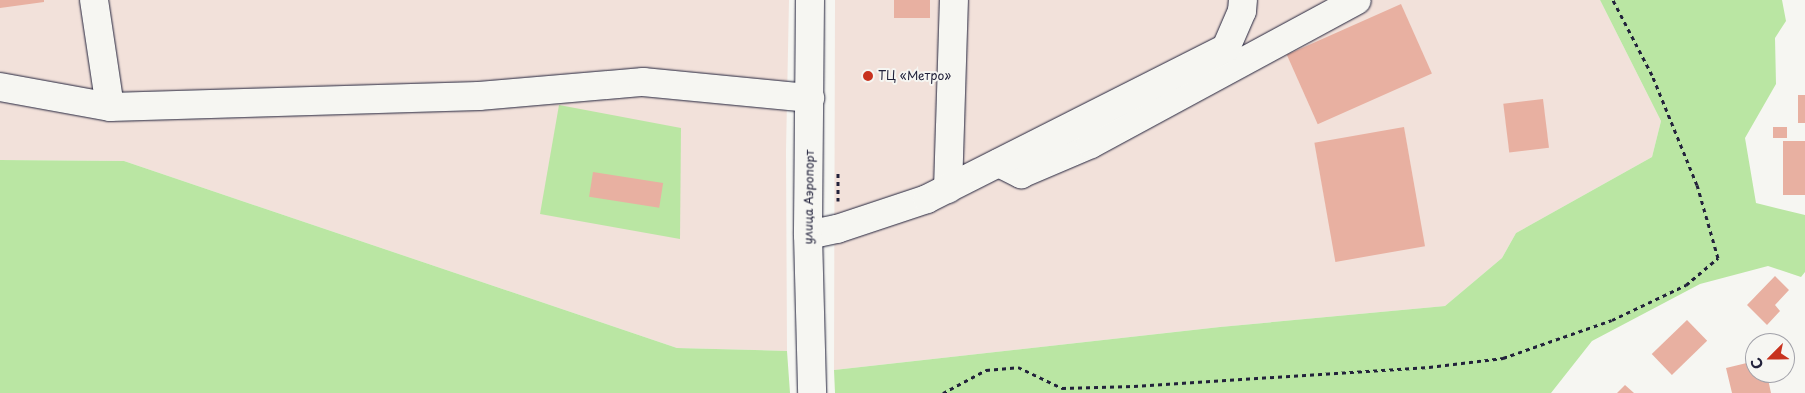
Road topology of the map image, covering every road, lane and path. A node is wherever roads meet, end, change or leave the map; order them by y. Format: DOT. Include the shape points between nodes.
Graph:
graph roads {
  1 [pos="94,0"];
  2 [pos="810,0"];
  3 [pos="954,0"];
  4 [pos="1243,0"];
  5 [pos="1357,0"];
  6 [pos="1613,0"];
  7 [pos="0,87"];
  8 [pos="810,98"];
  9 [pos="110,107"];
  10 [pos="999,163"];
  11 [pos="948,188"];
  12 [pos="808,236"];
  13 [pos="812,393"];
  14 [pos="944,393"];
  1 -- 9 [label="main road"];
  2 -- 8 [label="main road, улица Аэропорт"];
  3 -- 11 [label="main road"];
  4 -- 10 [label="main road" via="1242,11 1226,48"];
  5 -- 10 [label="main road" via="1091,144 1021,174"];
  6 -- 14 [label="path" via="1652,75 1697,185 1718,258 1686,285 1612,320 1503,358 1419,367 1071,388 1062,388 1018,367 986,370"];
  7 -- 9 [label="main road"];
  8 -- 9 [label="main road" via="643,82 479,96"];
  8 -- 12 [label="main road, улица Аэропорт"];
  10 -- 11 [label="main road"];
  11 -- 12 [label="main road" via="927,199"];
  12 -- 13 [label="main road, улица Аэропорт"];
}
